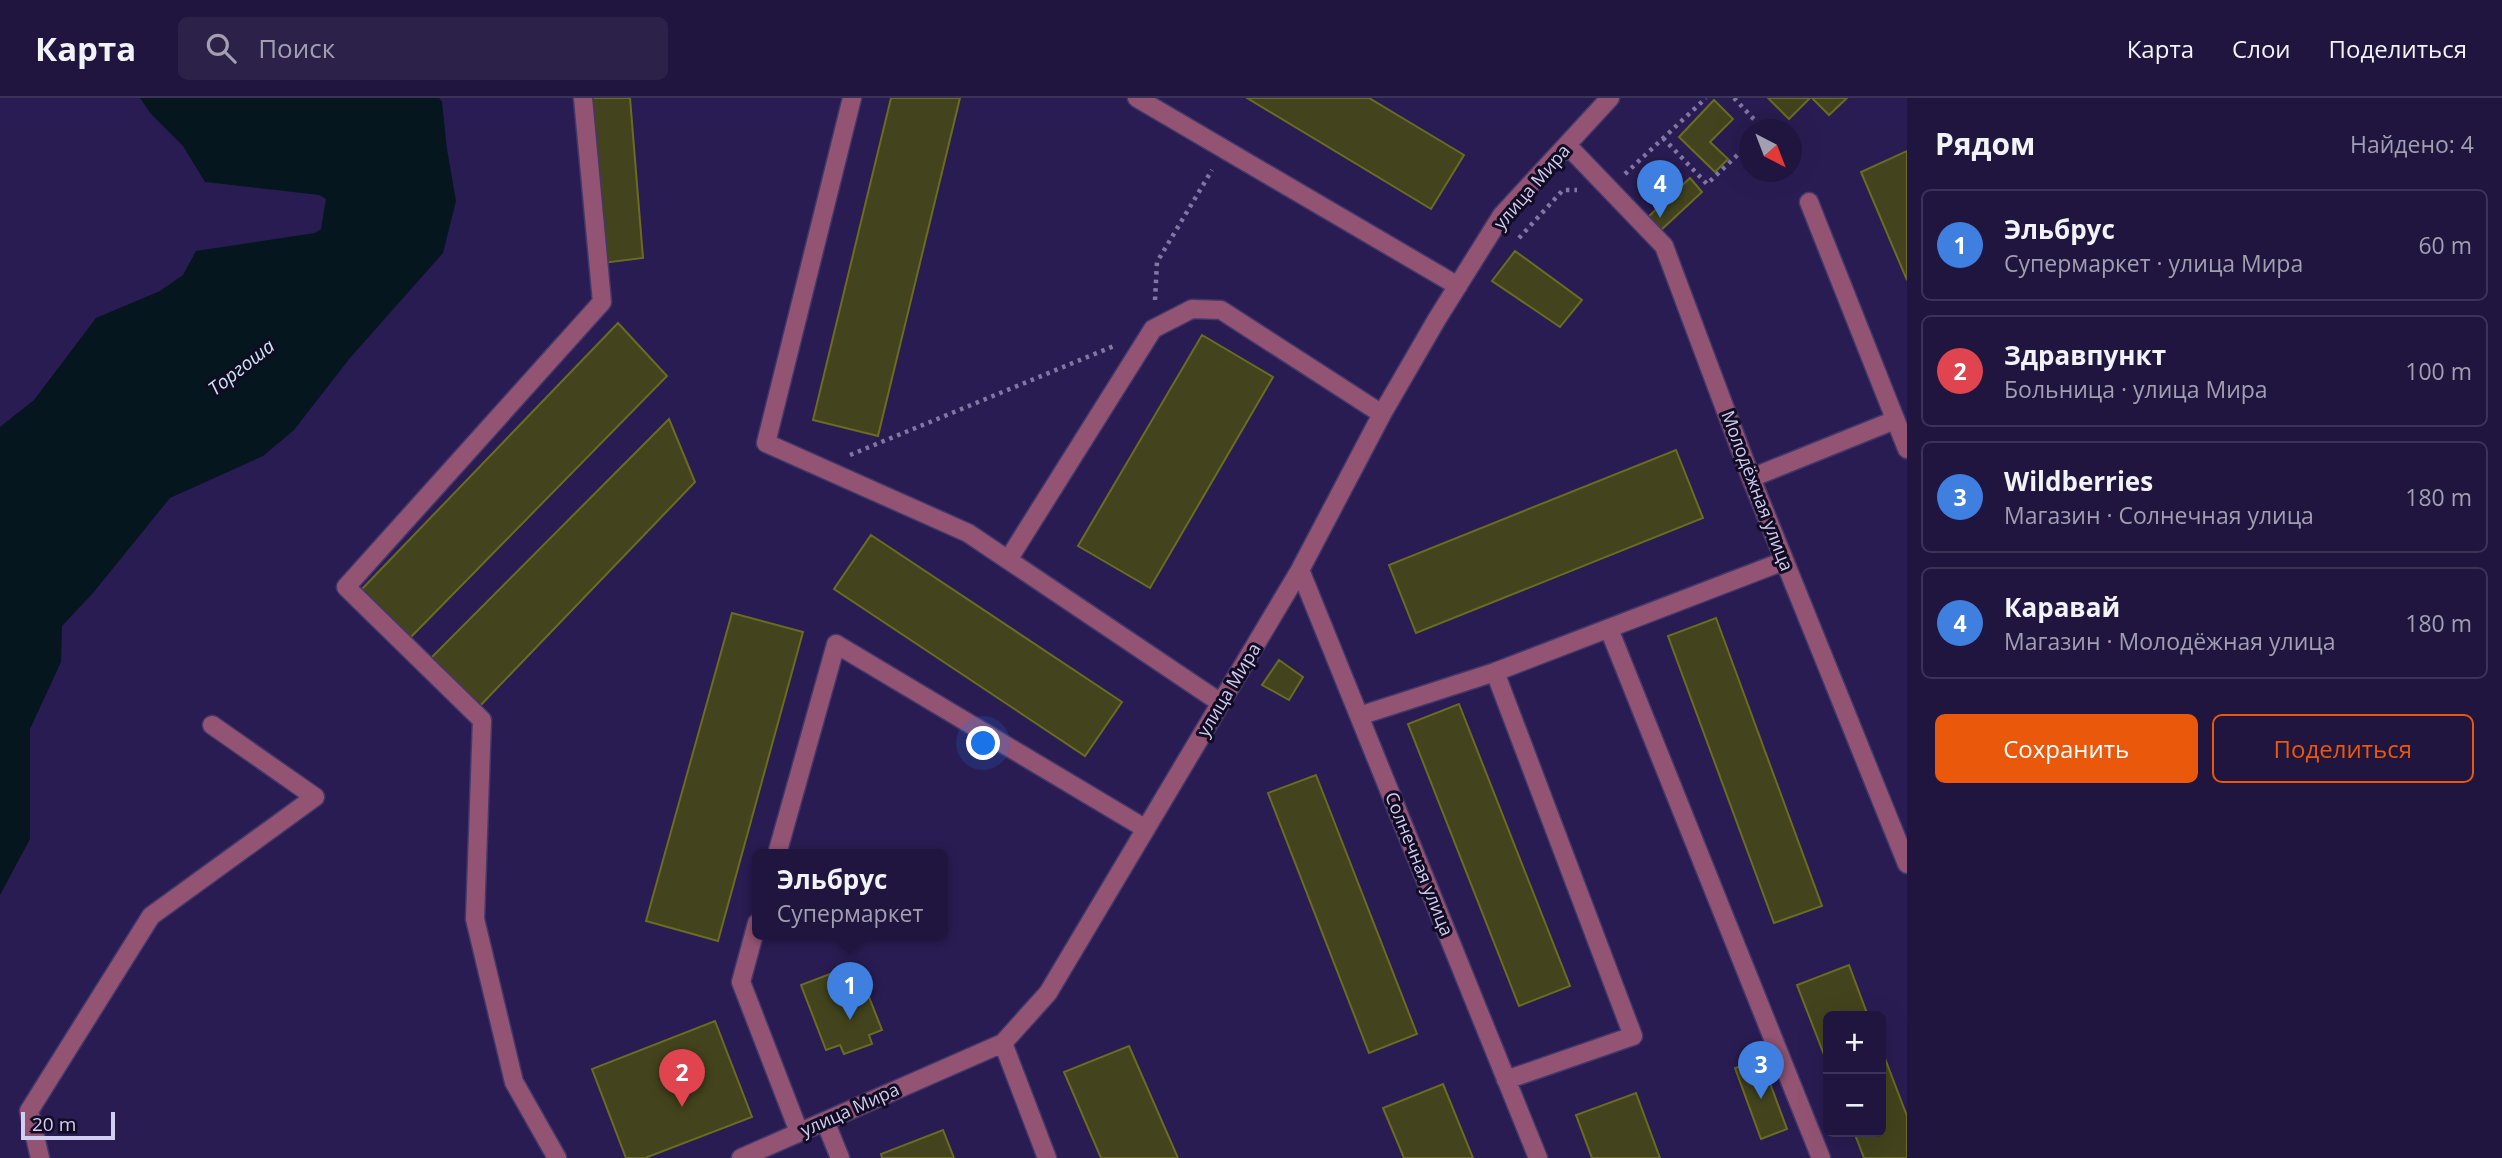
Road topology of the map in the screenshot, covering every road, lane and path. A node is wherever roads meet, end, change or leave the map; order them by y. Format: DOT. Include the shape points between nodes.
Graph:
graph roads {
  1 [pos="583,98"];
  2 [pos="852,98"];
  3 [pos="1137,98"];
  4 [pos="1610,98"];
  5 [pos="1706,98"];
  6 [pos="1734,98"];
  7 [pos="1754,119"];
  8 [pos="1663,138"];
  9 [pos="1568,146"];
  10 [pos="1224,149"];
  11 [pos="1739,153"];
  12 [pos="1609,189"];
  13 [pos="1810,202"];
  14 [pos="1511,247"];
  15 [pos="1458,286"];
  16 [pos="1153,329"];
  17 [pos="1115,345"];
  18 [pos="1382,414"];
  19 [pos="1895,420"];
  20 [pos="1907,449"];
  21 [pos="821,467"];
  22 [pos="1751,478"];
  23 [pos="1008,560"];
  24 [pos="1784,561"];
  25 [pos="1300,570"];
  26 [pos="1609,629"];
  27 [pos="1496,672"];
  28 [pos="1221,704"];
  29 [pos="1359,716"];
  30 [pos="212,725"];
  31 [pos="1146,829"];
  32 [pos="778,849"];
  33 [pos="1907,864"];
  34 [pos="752,940"];
  35 [pos="1003,1043"];
  36 [pos="1506,1080"];
  37 [pos="825,1121"];
  38 [pos="799,1132"];
  39 [pos="40,1158"];
  40 [pos="557,1158"];
  41 [pos="741,1158"];
  42 [pos="841,1158"];
  43 [pos="1047,1158"];
  44 [pos="1538,1158"];
  45 [pos="1821,1158"];
  1 -- 40 [label="street" via="602,302 346,587 482,720 475,919 514,1082"];
  2 -- 21 [label="street" via="766,443"];
  3 -- 10 [label="street"];
  4 -- 9 [label="street, улица Мира"];
  5 -- 8 [label="path"];
  6 -- 7 [label="path"];
  8 -- 11 [label="path" via="1707,184"];
  8 -- 12 [label="path"];
  9 -- 12 [label="street, Молодёжная улица"];
  9 -- 15 [label="street, улица Мира" via="1502,215"];
  10 -- 15 [label="street"];
  10 -- 16 [label="path" via="1157,262"];
  12 -- 14 [label="path" via="1563,190"];
  12 -- 22 [label="street, Молодёжная улица" via="1664,246"];
  13 -- 19 [label="street"];
  15 -- 18 [label="street, улица Мира"];
  16 -- 18 [label="street" via="1192,309 1221,310"];
  16 -- 23 [label="street"];
  17 -- 21 [label="path"];
  18 -- 25 [label="street, улица Мира"];
  19 -- 20 [label="street"];
  19 -- 22 [label="street"];
  21 -- 23 [label="street" via="968,533"];
  22 -- 24 [label="street, Молодёжная улица"];
  23 -- 28 [label="street"];
  24 -- 26 [label="street"];
  24 -- 33 [label="street, Молодёжная улица"];
  25 -- 28 [label="street, улица Мира"];
  25 -- 29 [label="street, Солнечная улица"];
  26 -- 27 [label="street"];
  26 -- 45 [label="street"];
  27 -- 29 [label="street"];
  27 -- 36 [label="street" via="1633,1036"];
  28 -- 31 [label="street, улица Мира"];
  29 -- 36 [label="street, Солнечная улица"];
  30 -- 39 [label="street" via="315,797 151,916 29,1111"];
  31 -- 32 [label="street" via="836,644"];
  31 -- 35 [label="street, улица Мира" via="1048,993"];
  34 -- 38 [label="street" via="741,982"];
  35 -- 37 [label="street, улица Мира"];
  35 -- 43 [label="street"];
  36 -- 44 [label="street, Солнечная улица"];
  37 -- 38 [label="street, улица Мира"];
  37 -- 42 [label="street"];
  38 -- 41 [label="street, улица Мира"];
}
